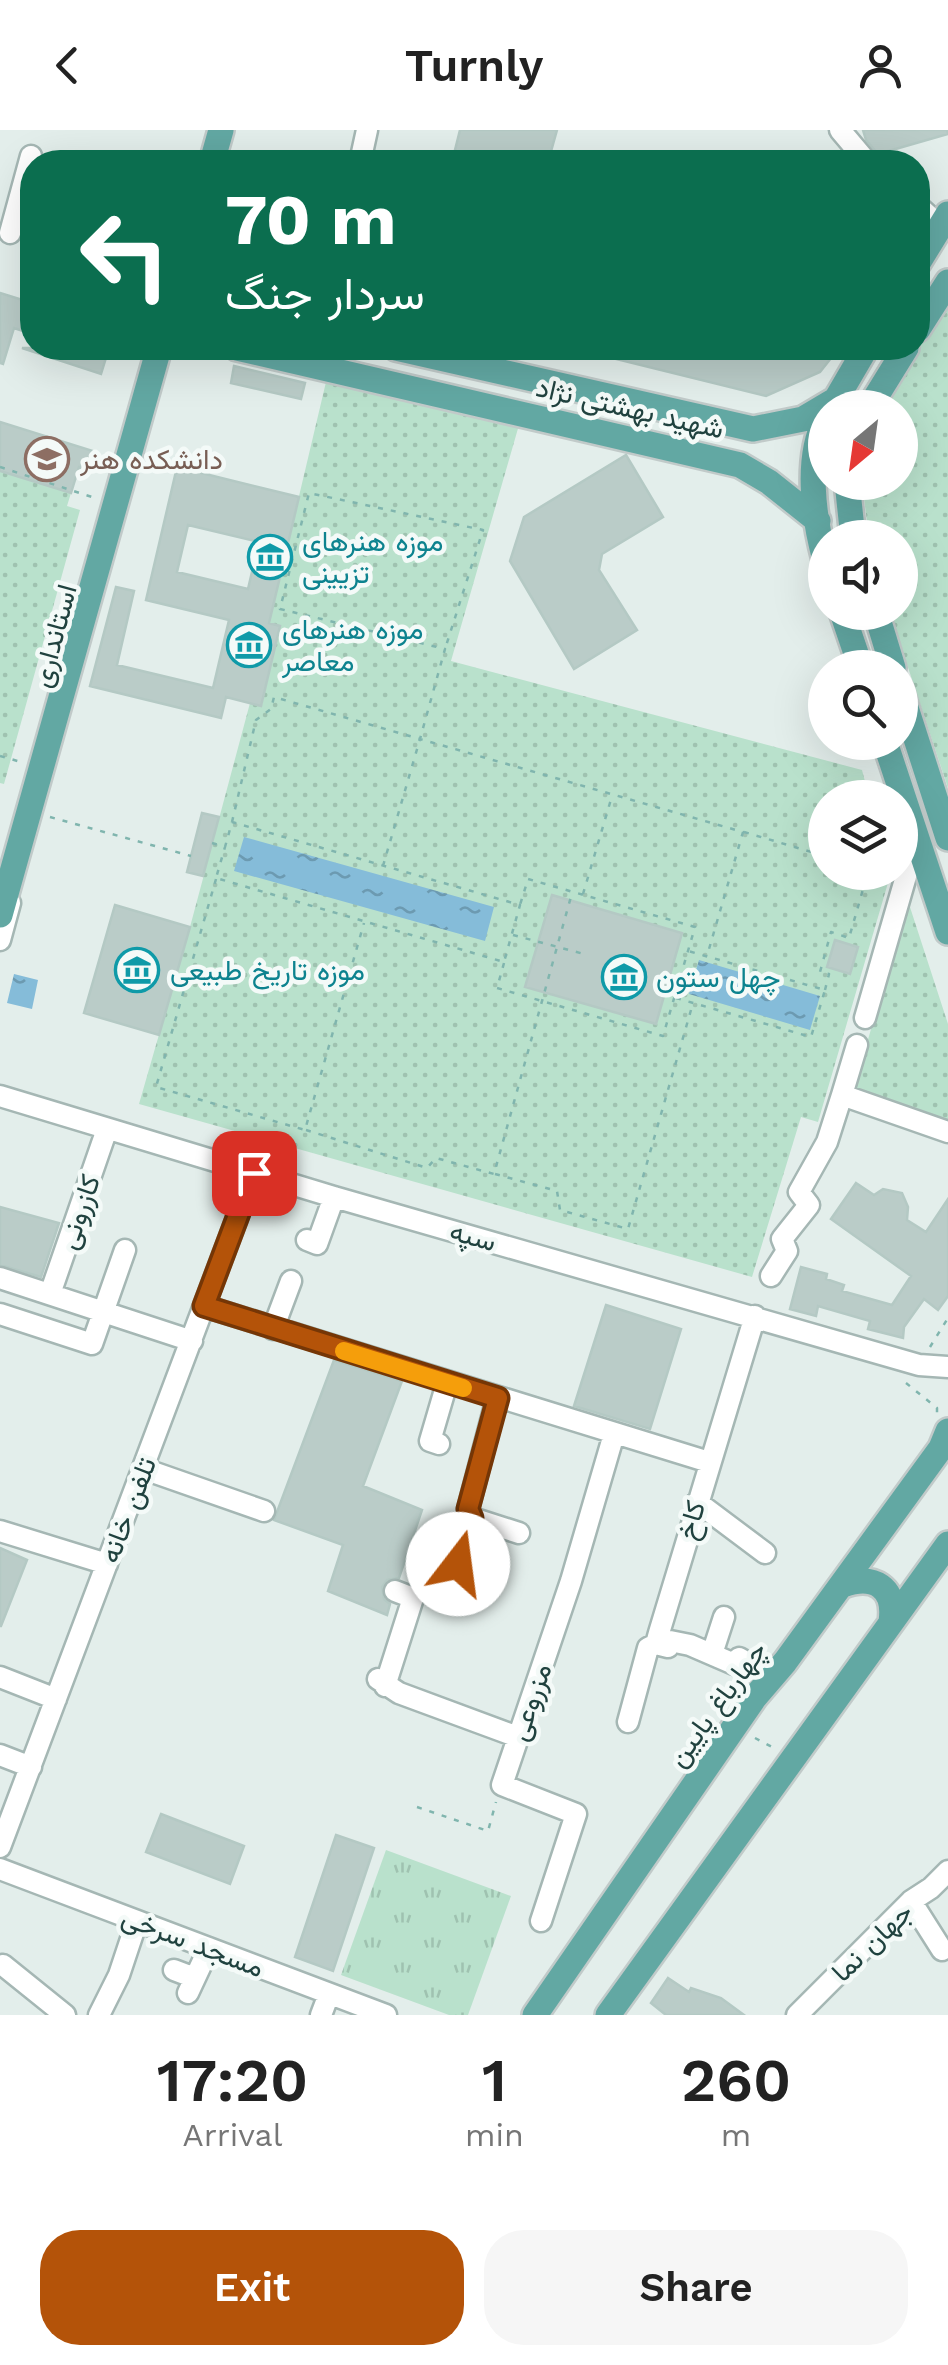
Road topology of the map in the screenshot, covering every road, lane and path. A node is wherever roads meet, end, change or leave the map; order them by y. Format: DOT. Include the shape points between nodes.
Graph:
graph roads {
  1 [pos="840,130"];
  2 [pos="857,150"];
  3 [pos="20,188"];
  4 [pos="944,220"];
  5 [pos="5,232"];
  6 [pos="930,243"];
  7 [pos="948,282"];
  8 [pos="930,311"];
  9 [pos="158,360"];
  10 [pos="159,360"];
  11 [pos="289,360"];
  12 [pos="450,360"];
  13 [pos="859,360"];
  14 [pos="899,360"];
  15 [pos="842,390"];
  16 [pos="880,390"];
  17 [pos="808,416"];
  18 [pos="0,466"];
  19 [pos="115,504"];
  20 [pos="817,520"];
  21 [pos="445,649"];
  22 [pos="420,738"];
  23 [pos="918,745"];
  24 [pos="612,794"];
  25 [pos="36,813"];
  26 [pos="232,822"];
  27 [pos="743,832"];
  28 [pos="948,838"];
  29 [pos="918,841"];
  30 [pos="212,844"];
  31 [pos="225,847"];
  32 [pos="808,851"];
  33 [pos="191,856"];
  34 [pos="384,866"];
  35 [pos="216,878"];
  36 [pos="863,890"];
  37 [pos="902,890"];
  38 [pos="573,892"];
  39 [pos="583,894"];
  40 [pos="520,905"];
  41 [pos="0,915"];
  42 [pos="364,921"];
  43 [pos="948,932"];
  44 [pos="512,935"];
  45 [pos="0,940"];
  46 [pos="557,946"];
  47 [pos="688,951"];
  48 [pos="584,954"];
  49 [pos="707,956"];
  50 [pos="504,962"];
  51 [pos="825,990"];
  52 [pos="674,998"];
  53 [pos="541,1002"];
  54 [pos="694,1003"];
  55 [pos="865,1018"];
  56 [pos="858,1045"];
  57 [pos="842,1095"];
  58 [pos="0,1096"];
  59 [pos="107,1129"];
  60 [pos="304,1130"];
  61 [pos="948,1132"];
  62 [pos="254,1173"];
  63 [pos="494,1174"];
  64 [pos="334,1197"];
  65 [pos="307,1240"];
  66 [pos="125,1250"];
  67 [pos="771,1276"];
  68 [pos="0,1278"];
  69 [pos="291,1281"];
  70 [pos="50,1294"];
  71 [pos="204,1306"];
  72 [pos="104,1312"];
  73 [pos="0,1314"];
  74 [pos="755,1316"];
  75 [pos="948,1320"];
  76 [pos="273,1329"];
  77 [pos="192,1341"];
  78 [pos="919,1365"];
  79 [pos="948,1367"];
  80 [pos="447,1383"];
  81 [pos="498,1398"];
  82 [pos="942,1427"];
  83 [pos="614,1434"];
  84 [pos="439,1444"];
  85 [pos="709,1462"];
  86 [pos="144,1469"];
  87 [pos="936,1472"];
  88 [pos="697,1502"];
  89 [pos="264,1511"];
  90 [pos="472,1518"];
  91 [pos="0,1530"];
  92 [pos="518,1533"];
  93 [pos="948,1544"];
  94 [pos="766,1553"];
  95 [pos="108,1564"];
  96 [pos="458,1564"];
  97 [pos="842,1585"];
  98 [pos="395,1590"];
  99 [pos="724,1617"];
  100 [pos="892,1622"];
  101 [pos="656,1644"];
  102 [pos="712,1654"];
  103 [pos="0,1677"];
  104 [pos="773,1678"];
  105 [pos="56,1699"];
  106 [pos="628,1722"];
  107 [pos="734,1727"];
  108 [pos="518,1738"];
  109 [pos="0,1755"];
  110 [pos="793,1759"];
  111 [pos="30,1767"];
  112 [pos="504,1777"];
  113 [pos="417,1807"];
  114 [pos="0,1847"];
  115 [pos="0,1869"];
  116 [pos="948,1871"];
  117 [pos="911,1902"];
  118 [pos="137,1921"];
  119 [pos="540,1921"];
  120 [pos="209,1948"];
  121 [pos="942,1950"];
  122 [pos="3,1965"];
  123 [pos="174,1970"];
  124 [pos="329,1994"];
  125 [pos="66,2015"];
  126 [pos="98,2015"];
  127 [pos="321,2015"];
  128 [pos="386,2015"];
  129 [pos="535,2015"];
  130 [pos="608,2015"];
  131 [pos="797,2015"];
  1 -- 2 [label="street"];
  3 -- 5 [label="street"];
  4 -- 6 [label="main road"];
  7 -- 8 [label="main road"];
  9 -- 19 [label="main road, استانداری"];
  10 -- 25 [label="street, استانداری"];
  11 -- 20 [label="main road, شهید بهشتی نژاد" via="740,465"];
  12 -- 17 [label="main road, شهید بهشتی نژاد" via="753,428"];
  13 -- 15 [label="main road"];
  14 -- 16 [label="main road"];
  18 -- 19 [label="path"];
  19 -- 41 [label="main road, استانداری"];
  21 -- 21 [label="path" via="280,609 309,493 483,530"];
  21 -- 22 [label="path"];
  22 -- 24 [label="path"];
  22 -- 26 [label="path" via="274,696 271,709 256,720"];
  22 -- 34 [label="path"];
  23 -- 28 [label="main road"];
  24 -- 27 [label="path"];
  24 -- 39 [label="path"];
  25 -- 33 [label="path"];
  25 -- 45 [label="street, استانداری"];
  26 -- 31 [label="path"];
  26 -- 34 [label="path"];
  27 -- 32 [label="path"];
  27 -- 49 [label="path"];
  29 -- 43 [label="main road"];
  30 -- 31 [label="path"];
  31 -- 35 [label="path"];
  34 -- 40 [label="path"];
  35 -- 42 [label="path"];
  35 -- 60 [label="path" via="156,1088"];
  36 -- 51 [label="path" via="849,938 831,932 820,972 829,974"];
  37 -- 55 [label="street"];
  38 -- 39 [label="path"];
  38 -- 40 [label="path" via="528,879"];
  38 -- 46 [label="path"];
  39 -- 47 [label="path" via="695,927"];
  40 -- 44 [label="path"];
  42 -- 50 [label="path"];
  42 -- 60 [label="path"];
  44 -- 46 [label="path"];
  44 -- 50 [label="path"];
  46 -- 48 [label="path"];
  46 -- 53 [label="path"];
  47 -- 49 [label="path"];
  47 -- 52 [label="path"];
  49 -- 51 [label="path"];
  50 -- 53 [label="path" via="496,988"];
  51 -- 54 [label="path" via="811,1037"];
  52 -- 53 [label="path" via="664,1036"];
  52 -- 54 [label="path"];
  53 -- 63 [label="path"];
  54 -- 63 [label="path" via="628,1228 560,1210 557,1191"];
  56 -- 57 [label="street"];
  57 -- 61 [label="street"];
  57 -- 67 [label="street" via="827,1142 799,1192 809,1205 782,1238 787,1251"];
  58 -- 59 [label="street, سپه"];
  59 -- 62 [label="street, سپه"];
  59 -- 70 [label="street, کازرونی"];
  60 -- 63 [label="path" via="427,1168 436,1158"];
  62 -- 64 [label="street, سپه"];
  62 -- 71 [label="street, تلفن خانه"];
  64 -- 65 [label="street" via="318,1244"];
  64 -- 74 [label="street, سپه"];
  66 -- 72 [label="street"];
  68 -- 70 [label="street"];
  69 -- 76 [label="street"];
  70 -- 72 [label="street"];
  71 -- 76 [label="street"];
  71 -- 77 [label="street, تلفن خانه"];
  72 -- 73 [label="street" via="92,1344"];
  72 -- 77 [label="street"];
  74 -- 78 [label="street, سپه"];
  74 -- 85 [label="street, کاخ"];
  75 -- 78 [label="path"];
  76 -- 80 [label="street"];
  77 -- 86 [label="street, تلفن خانه"];
  78 -- 79 [label="street, سپه"];
  78 -- 82 [label="path" via="905,1384 938,1408"];
  80 -- 81 [label="street"];
  80 -- 84 [label="street" via="430,1441"];
  81 -- 83 [label="street"];
  81 -- 90 [label="street" via="468,1509"];
  82 -- 87 [label="main road, چهارباغ پایین"];
  83 -- 85 [label="street"];
  83 -- 108 [label="street, مزروعی"];
  85 -- 88 [label="street, کاخ"];
  86 -- 89 [label="street"];
  86 -- 95 [label="street, تلفن خانه"];
  87 -- 97 [label="main road, چهارباغ پایین"];
  88 -- 94 [label="street"];
  88 -- 101 [label="street, کاخ"];
  90 -- 92 [label="street"];
  90 -- 96 [label="street"];
  91 -- 95 [label="street"];
  93 -- 100 [label="main road"];
  95 -- 105 [label="street, تلفن خانه"];
  97 -- 100 [label="main road" via="865,1579 885,1587"];
  97 -- 104 [label="main road, چهارباغ پایین"];
  98 -- 108 [label="street" via="413,1598 382,1682"];
  99 -- 102 [label="street"];
  100 -- 110 [label="main road"];
  101 -- 102 [label="street" via="668,1647 670,1641"];
  101 -- 106 [label="street, کاخ" via="628,1691"];
  102 -- 104 [label="street" via="734,1664 739,1658"];
  103 -- 105 [label="street"];
  104 -- 107 [label="main road, چهارباغ پایین"];
  105 -- 111 [label="street, تلفن خانه"];
  107 -- 110 [label="path"];
  107 -- 129 [label="main road, چهارباغ پایین"];
  108 -- 112 [label="street, مزروعی"];
  109 -- 111 [label="street"];
  110 -- 130 [label="main road"];
  111 -- 114 [label="street, تلفن خانه"];
  112 -- 113 [label="path" via="488,1832"];
  112 -- 119 [label="street, مزروعی" via="502,1785 576,1814"];
  115 -- 118 [label="street, مسجد سرخی"];
  116 -- 117 [label="street, جهان نما"];
  117 -- 121 [label="street"];
  117 -- 131 [label="street, جهان نما"];
  118 -- 120 [label="street, مسجد سرخی"];
  118 -- 126 [label="street"];
  120 -- 123 [label="street" via="192,1986"];
  120 -- 124 [label="street, مسجد سرخی"];
  122 -- 125 [label="street"];
  124 -- 127 [label="street"];
  124 -- 128 [label="street, مسجد سرخی"];
}
